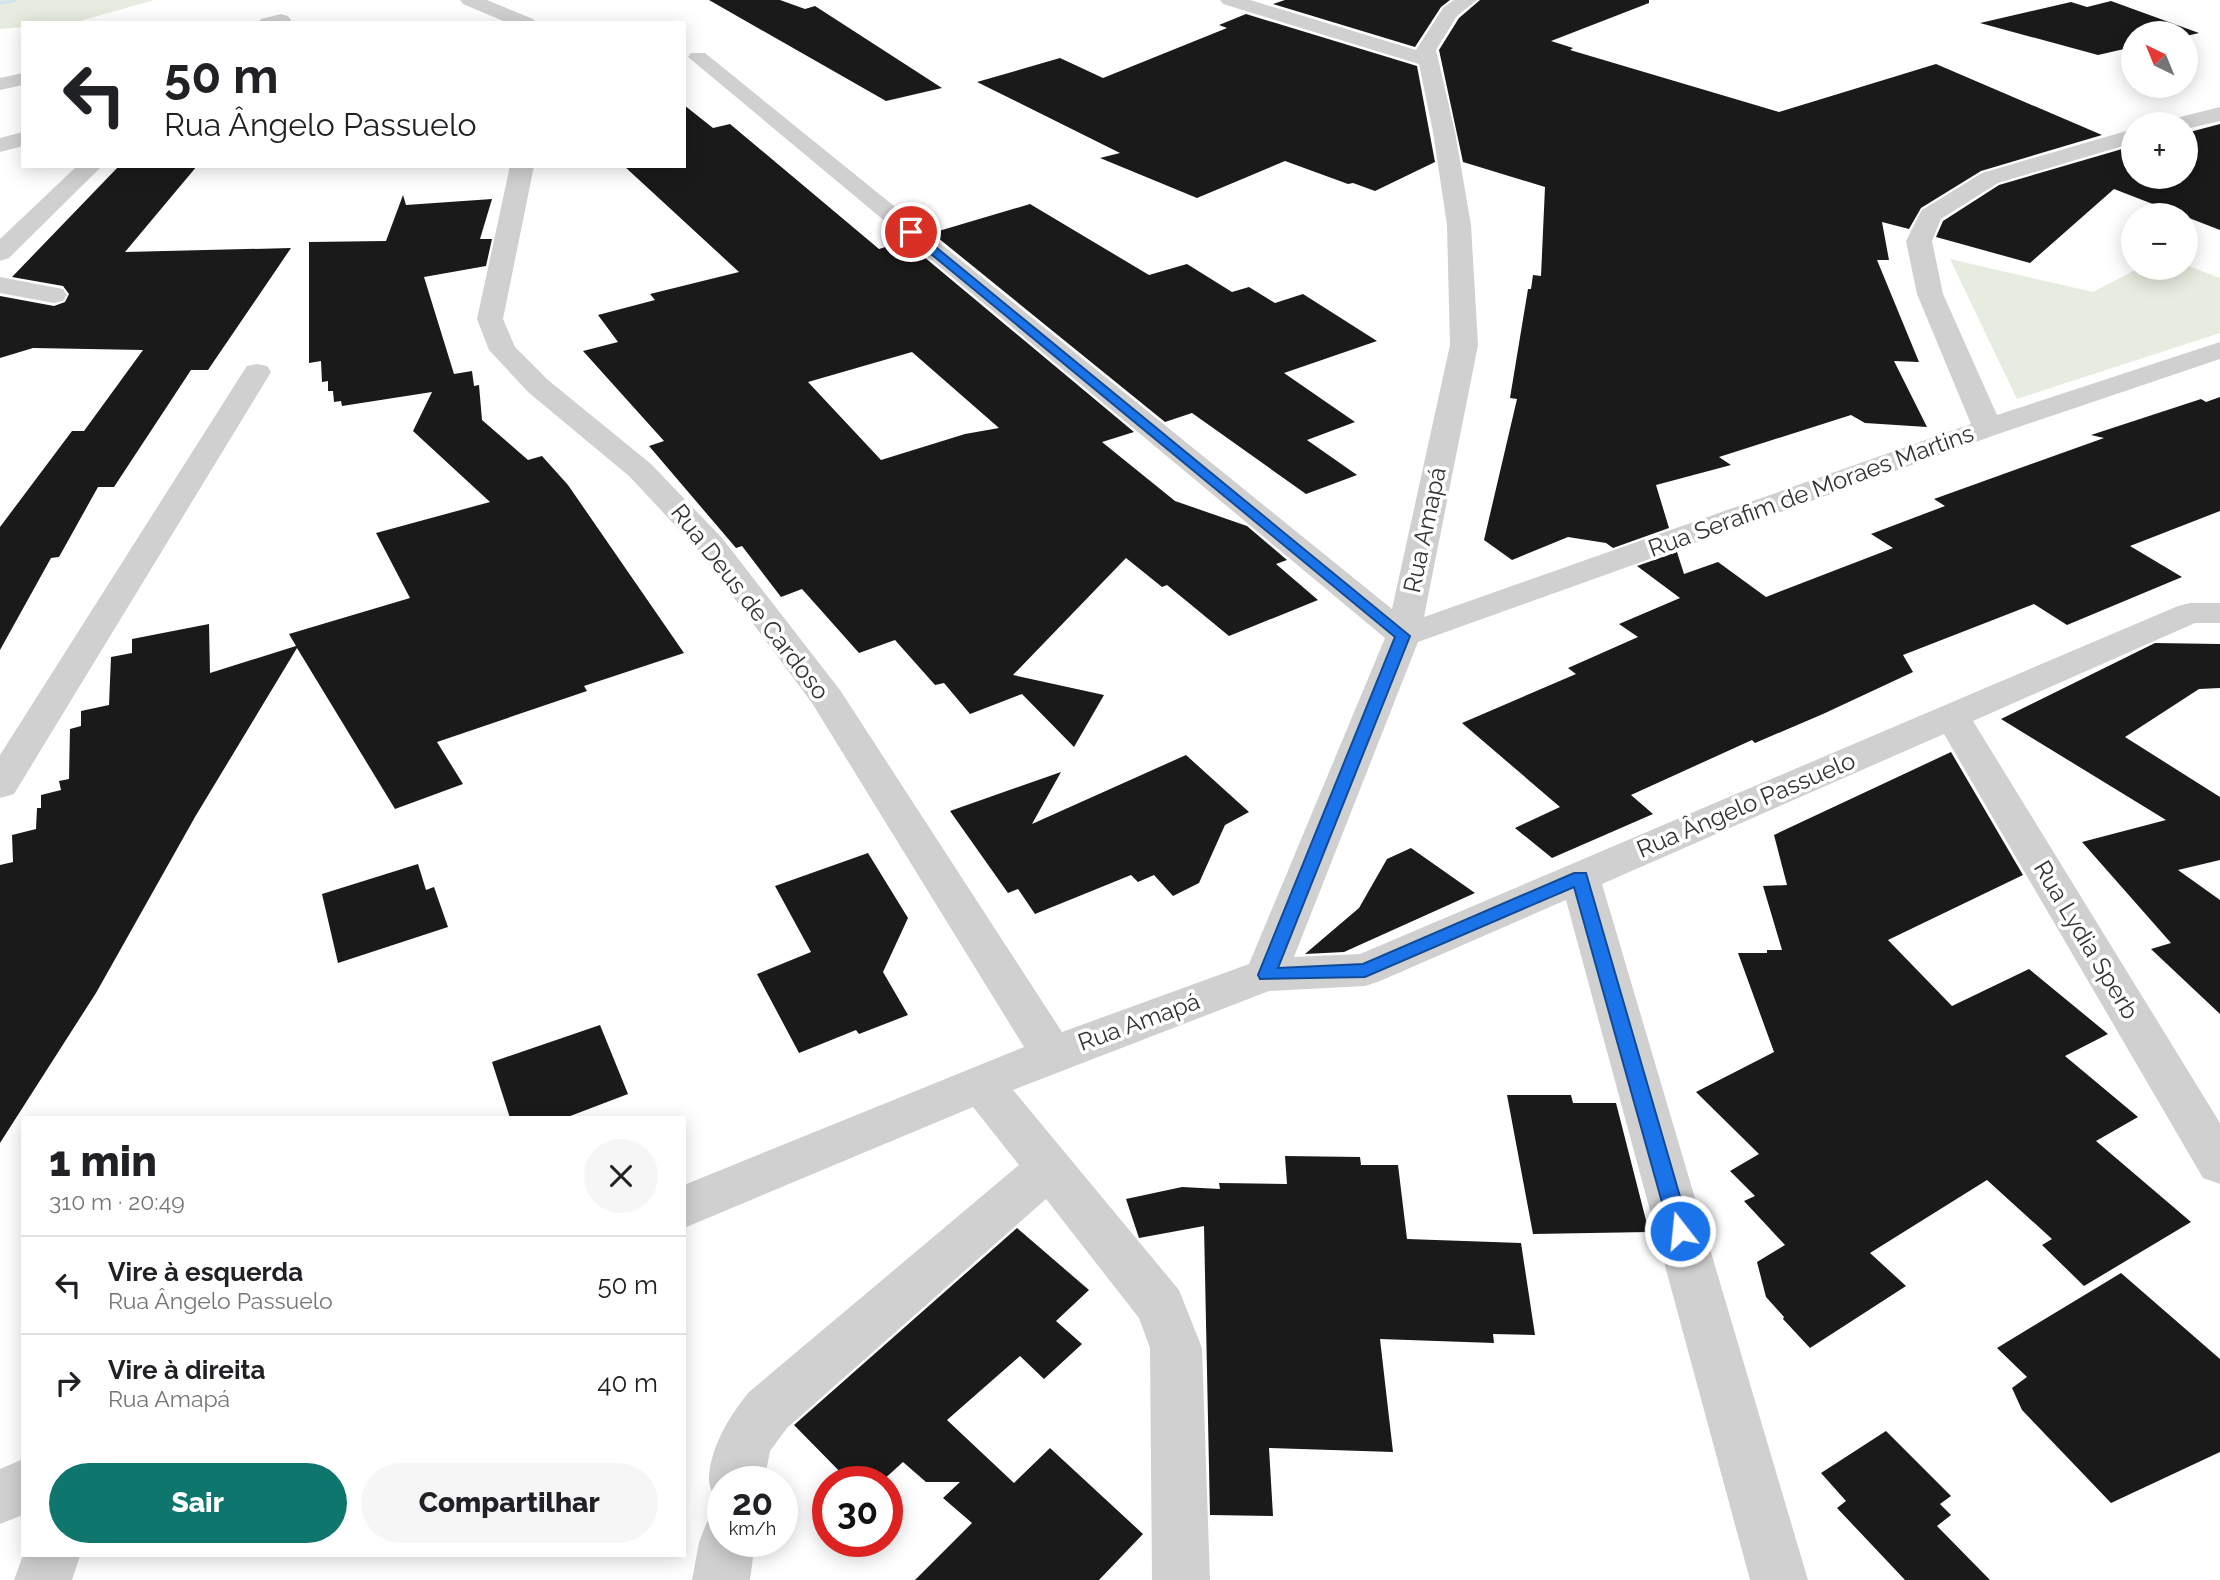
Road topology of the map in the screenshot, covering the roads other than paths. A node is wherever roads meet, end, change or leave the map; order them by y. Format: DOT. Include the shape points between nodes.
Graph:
graph roads {
  1 [pos="470,0"];
  2 [pos="1230,0"];
  3 [pos="1467,0"];
  4 [pos="521,21"];
  5 [pos="698,57"];
  6 [pos="1428,60"];
  7 [pos="21,69"];
  8 [pos="0,71"];
  9 [pos="21,79"];
  10 [pos="0,84"];
  11 [pos="2220,114"];
  12 [pos="2198,120"];
  13 [pos="21,140"];
  14 [pos="2121,140"];
  15 [pos="0,145"];
  16 [pos="89,168"];
  17 [pos="522,168"];
  18 [pos="55,199"];
  19 [pos="11,213"];
  20 [pos="0,253"];
  21 [pos="0,285"];
  22 [pos="54,295"];
  23 [pos="2220,350"];
  24 [pos="257,372"];
  25 [pos="1988,428"];
  26 [pos="2220,612"];
  27 [pos="1403,636"];
  28 [pos="1952,716"];
  29 [pos="0,785"];
  30 [pos="1580,877"];
  31 [pos="1266,975"];
  32 [pos="1052,1054"];
  33 [pos="981,1084"];
  34 [pos="2220,1164"];
  35 [pos="1050,1167"];
  36 [pos="686,1206"];
  37 [pos="739,1466"];
  38 [pos="21,1487"];
  39 [pos="0,1497"];
  40 [pos="51,1557"];
  41 [pos="725,1557"];
  42 [pos="43,1580"];
  43 [pos="721,1580"];
  44 [pos="1181,1580"];
  45 [pos="1779,1580"];
  1 -- 4 [label="street"];
  2 -- 6 [label="street"];
  3 -- 6 [label="street" via="1450,12 1426,50"];
  5 -- 27 [label="street"];
  6 -- 27 [label="street, Rua Amapá" via="1460,225 1464,345"];
  7 -- 8 [label="street"];
  9 -- 10 [label="street"];
  11 -- 12 [label="street"];
  13 -- 15 [label="street"];
  14 -- 25 [label="street" via="1990,178 1931,215 1919,241 1930,293"];
  16 -- 18 [label="street"];
  17 -- 32 [label="street, Rua Deus de Cardoso" via="490,319 503,350 538,386 640,470 711,545 827,698"];
  18 -- 19 [label="street"];
  18 -- 20 [label="street"];
  21 -- 22 [label="street"];
  23 -- 25 [label="street, Rua Serafim de Moraes Martins"];
  24 -- 29 [label="street"];
  25 -- 27 [label="street, Rua Serafim de Moraes Martins"];
  26 -- 28 [label="street, Rua Ângelo Passuelo" via="2190,613"];
  27 -- 31 [label="street, Rua Amapá"];
  28 -- 30 [label="street, Rua Ângelo Passuelo"];
  28 -- 34 [label="street, Rua Lydia Sperb"];
  30 -- 31 [label="street, Rua Ângelo Passuelo" via="1365,970"];
  30 -- 45 [label="street"];
  31 -- 32 [label="street, Rua Amapá"];
  32 -- 33 [label="street, Rua Amapá"];
  33 -- 35 [label="street"];
  33 -- 36 [label="street, Rua Amapá"];
  35 -- 37 [label="street" via="768,1410 750,1431"];
  35 -- 44 [label="street" via="1161,1306 1176,1348"];
  38 -- 39 [label="street"];
  40 -- 42 [label="street"];
  41 -- 43 [label="street"];
}
